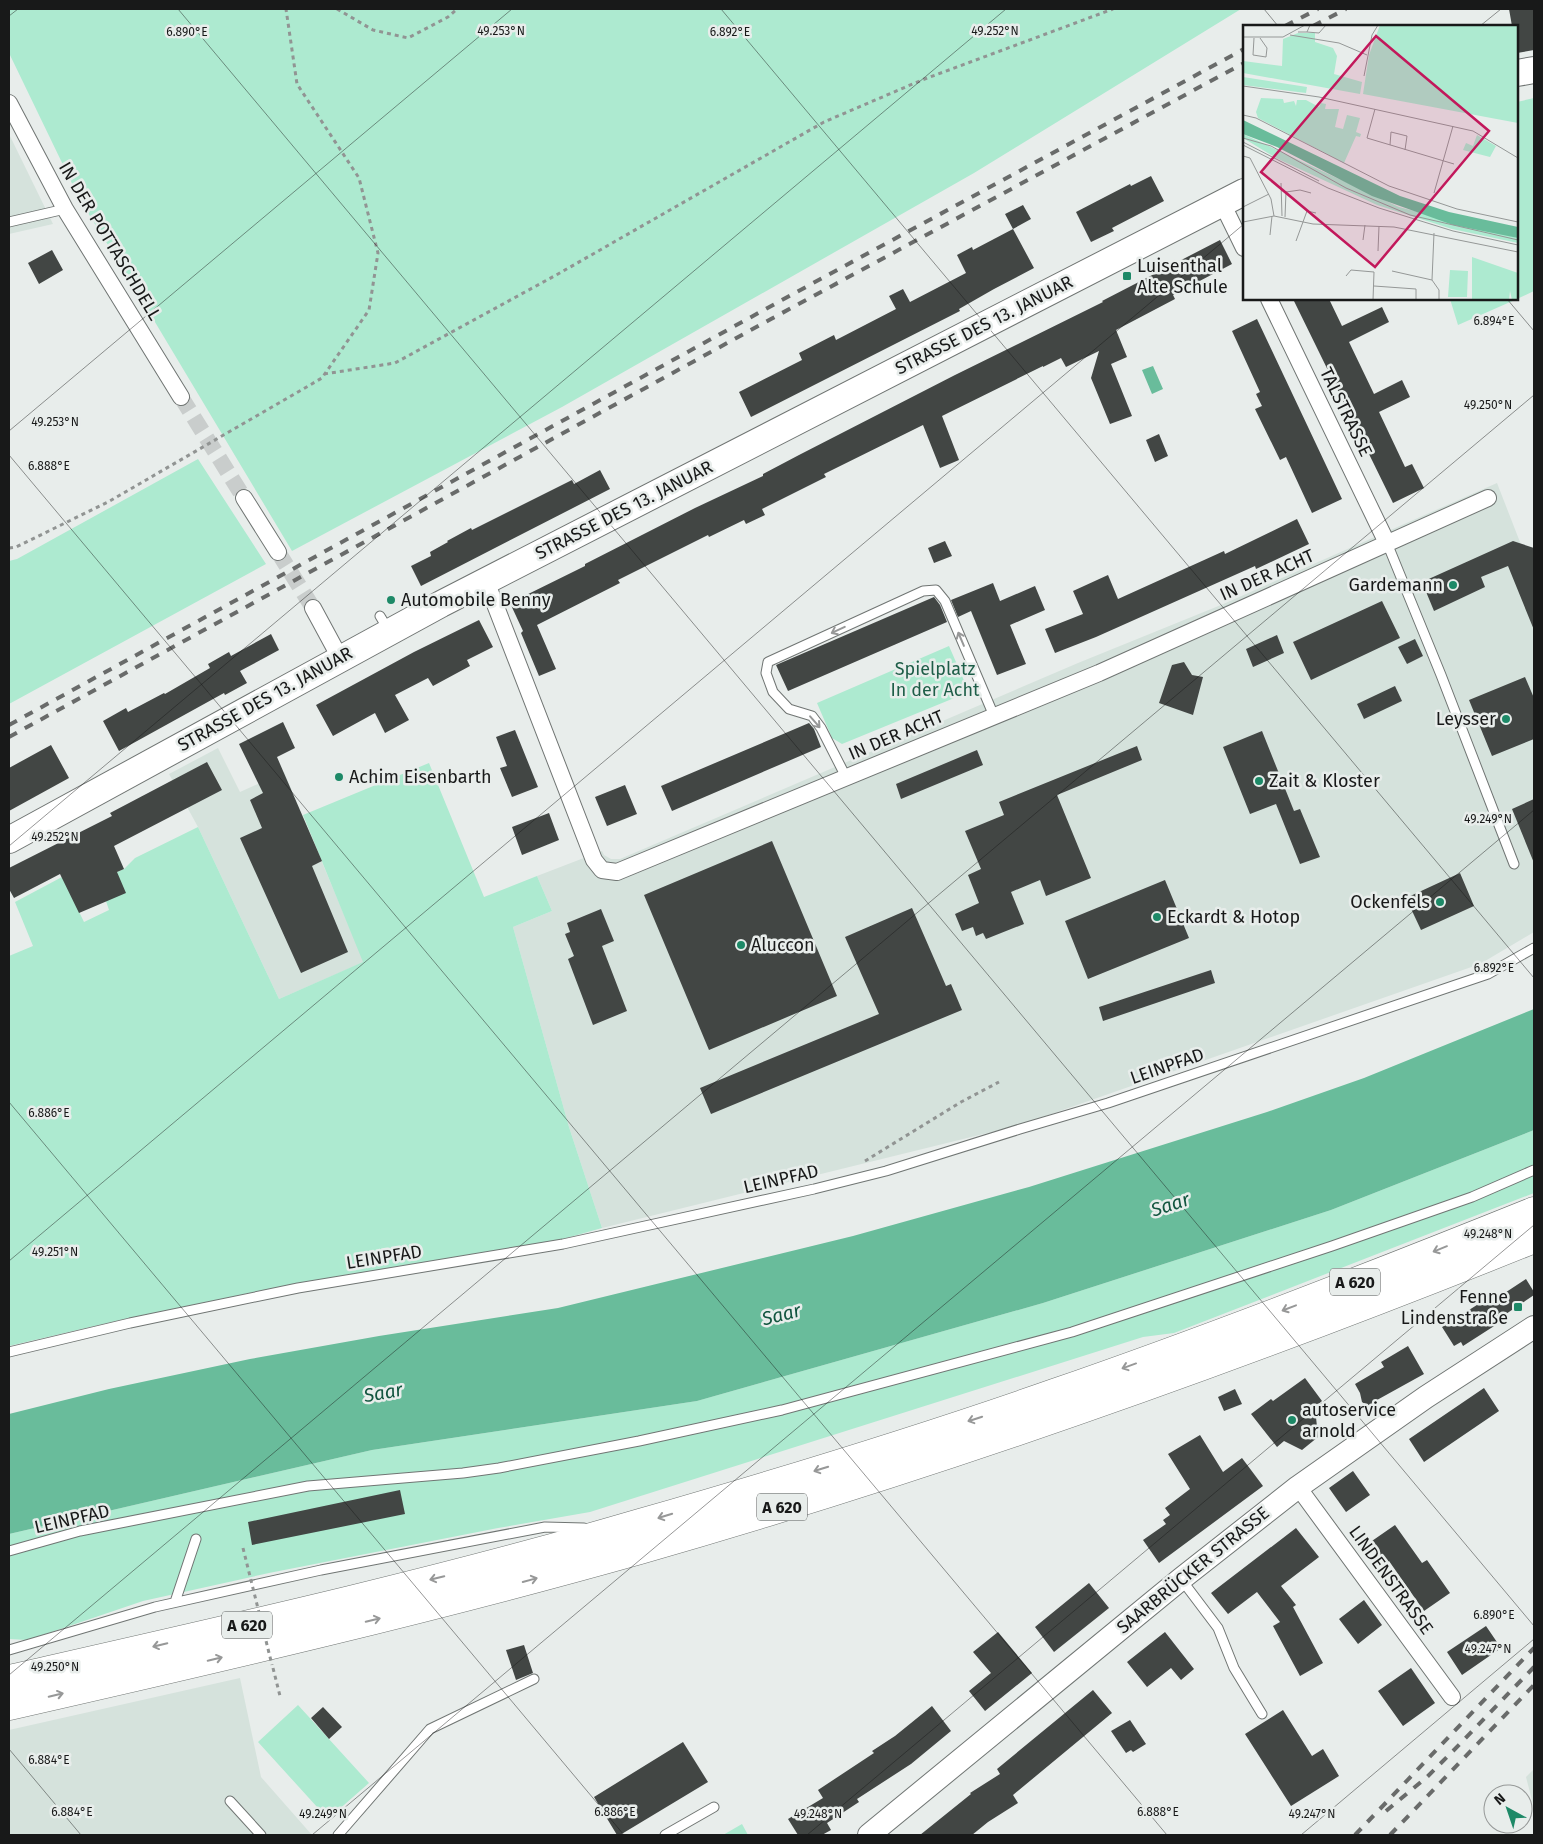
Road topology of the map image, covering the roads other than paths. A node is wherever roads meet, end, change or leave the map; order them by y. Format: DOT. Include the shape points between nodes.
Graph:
graph roads {
  1 [pos="1534,70"];
  2 [pos="1518,73"];
  3 [pos="9,103"];
  4 [pos="1233,197"];
  5 [pos="65,210"];
  6 [pos="9,222"];
  7 [pos="1243,243"];
  8 [pos="1269,300"];
  9 [pos="182,397"];
  10 [pos="244,498"];
  11 [pos="1488,498"];
  12 [pos="1387,543"];
  13 [pos="278,552"];
  14 [pos="486,581"];
  15 [pos="313,608"];
  16 [pos="340,658"];
  17 [pos="994,716"];
  18 [pos="846,778"];
  19 [pos="9,840"];
  20 [pos="1514,864"];
  21 [pos="1534,948"];
  22 [pos="1534,1170"];
  23 [pos="1534,1211"];
  24 [pos="1534,1239"];
  25 [pos="1534,1327"];
  26 [pos="9,1352"];
  27 [pos="1298,1486"];
  28 [pos="616,1530"];
  29 [pos="196,1539"];
  30 [pos="9,1551"];
  31 [pos="1181,1579"];
  32 [pos="175,1602"];
  33 [pos="9,1650"];
  34 [pos="534,1679"];
  35 [pos="9,1680"];
  36 [pos="1452,1697"];
  37 [pos="9,1706"];
  38 [pos="1262,1714"];
  39 [pos="230,1801"];
  40 [pos="714,1807"];
  41 [pos="261,1835"];
  42 [pos="338,1835"];
  43 [pos="665,1835"];
  44 [pos="869,1835"];
  1 -- 2 [label="main road"];
  3 -- 5 [label="street, IN DER POTTASCHDELL"];
  4 -- 7 [label="street"];
  4 -- 14 [label="main road, STRASSE DES 13. JANUAR"];
  5 -- 6 [label="lane"];
  5 -- 9 [label="street, IN DER POTTASCHDELL"];
  8 -- 12 [label="street, TALSTRASSE"];
  10 -- 13 [label="street"];
  11 -- 12 [label="street, IN DER ACHT"];
  12 -- 17 [label="street, IN DER ACHT" via="1099,673"];
  12 -- 20 [label="lane" via="1442,675"];
  14 -- 16 [label="main road, STRASSE DES 13. JANUAR" via="385,624"];
  14 -- 18 [label="street, IN DER ACHT" via="594,860 602,870 617,872 628,868"];
  15 -- 16 [label="street"];
  16 -- 19 [label="main road, STRASSE DES 13. JANUAR"];
  17 -- 18 [label="street, IN DER ACHT"];
  17 -- 18 [label="lane, one-way" via="944,600 936,590 923,590 768,662 766,673 773,692 789,709 812,716"];
  21 -- 26 [label="lane, LEINPFAD" via="1488,974 1108,1103 886,1171 563,1244 298,1288"];
  22 -- 30 [label="lane, LEINPFAD" via="1472,1197 1072,1332 782,1410 499,1468 308,1486 80,1531"];
  23 -- 28 [label="highway, A 620, one-way" via="1292,1307 1051,1394 849,1460"];
  37 -- 24 [label="highway, A 620, one-way" via="233,1655 493,1590 846,1488 1061,1418 1192,1371"];
  25 -- 27 [label="street, SAARBRÜCKER STRASSE"];
  27 -- 31 [label="street, SAARBRÜCKER STRASSE"];
  27 -- 36 [label="street, LINDENSTRASSE"];
  28 -- 32 [label="lane" via="544,1527"];
  28 -- 35 [label="highway, A 620, one-way" via="347,1601"];
  29 -- 32 [label="lane"];
  31 -- 38 [label="lane" via="1218,1628 1234,1668"];
  31 -- 44 [label="street, SAARBRÜCKER STRASSE"];
  32 -- 33 [label="lane"];
  34 -- 42 [label="lane" via="430,1729"];
  39 -- 41 [label="lane"];
  40 -- 43 [label="lane"];
}
